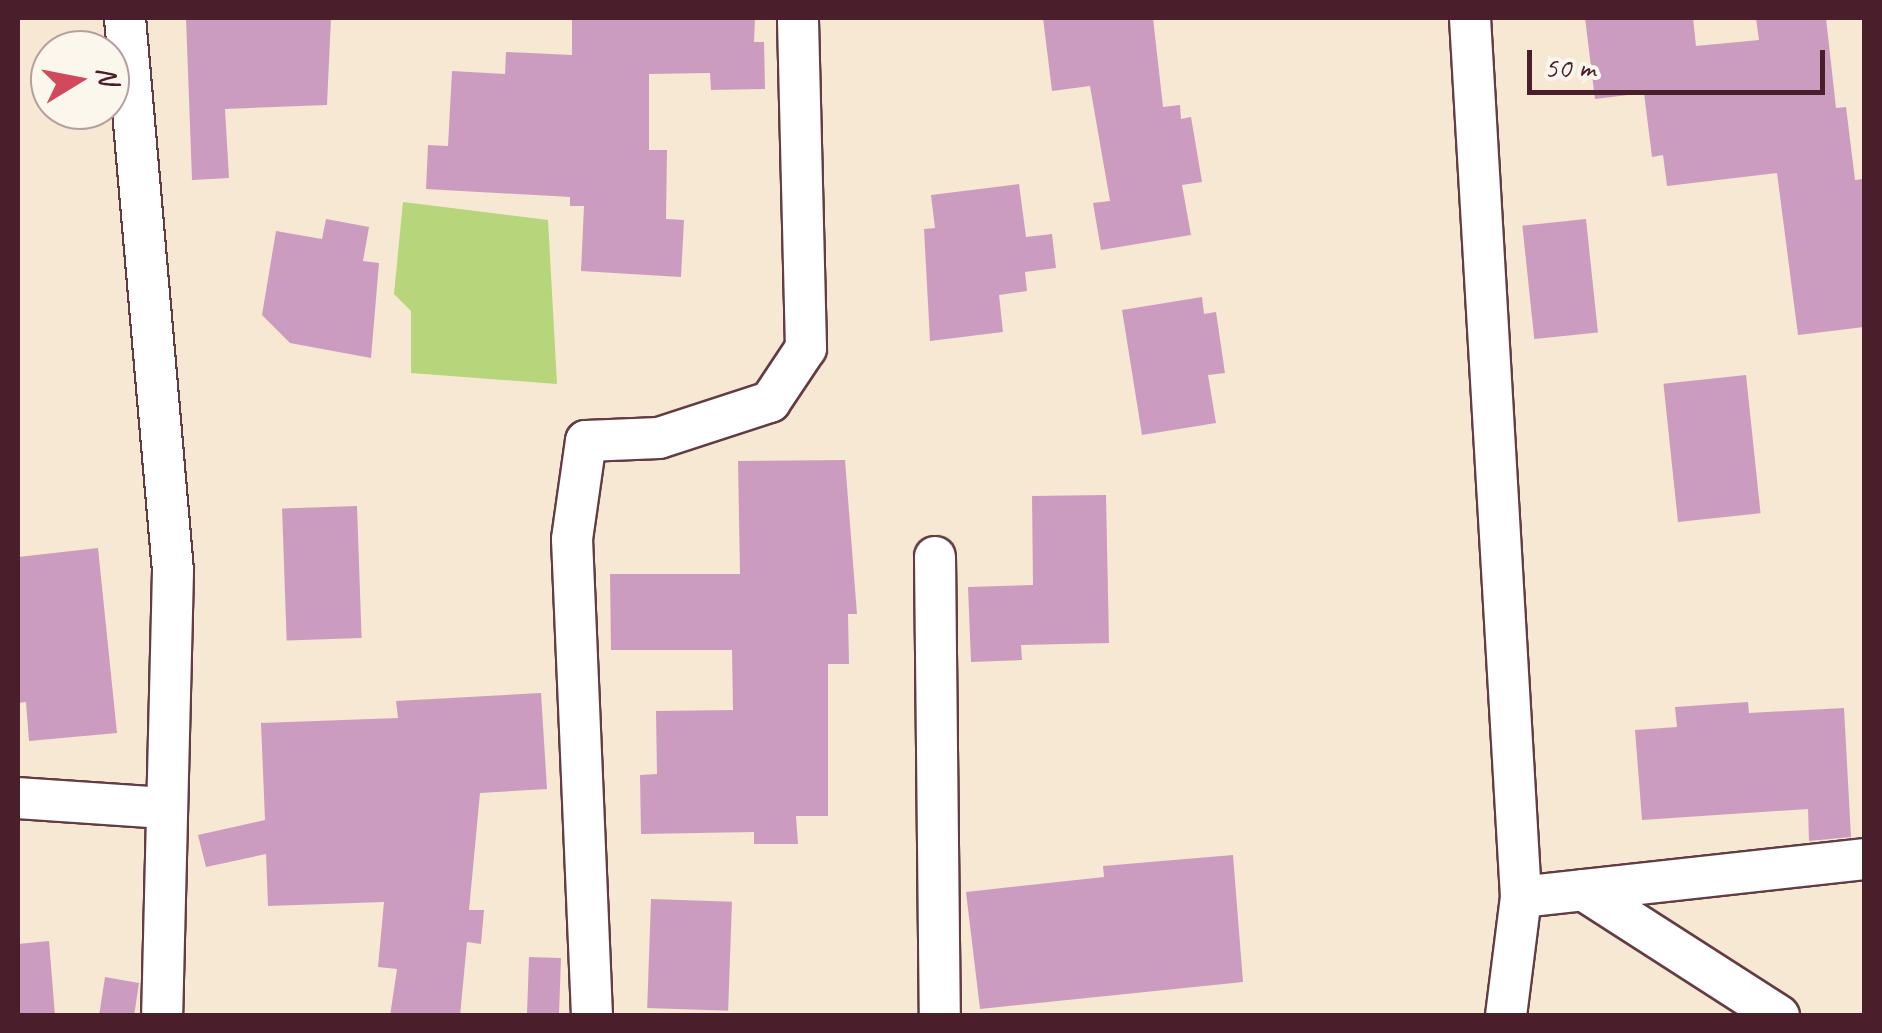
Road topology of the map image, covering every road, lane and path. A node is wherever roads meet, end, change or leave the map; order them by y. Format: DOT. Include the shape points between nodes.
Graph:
graph roads {
  1 [pos="124,18"];
  2 [pos="798,18"];
  3 [pos="1470,18"];
  4 [pos="936,557"];
  5 [pos="18,798"];
  6 [pos="163,808"];
  7 [pos="1864,859"];
  8 [pos="1583,890"];
  9 [pos="1521,897"];
  10 [pos="162,1016"];
  11 [pos="592,1016"];
  12 [pos="940,1016"];
  13 [pos="1506,1016"];
  14 [pos="1779,1016"];
  1 -- 6 [label="street" via="173,572"];
  2 -- 11 [label="street" via="806,348 770,402 659,438 586,441 572,539"];
  3 -- 9 [label="street"];
  4 -- 12 [label="street"];
  5 -- 6 [label="street"];
  6 -- 10 [label="street"];
  7 -- 8 [label="street"];
  8 -- 9 [label="street"];
  8 -- 14 [label="street"];
  9 -- 13 [label="street"];
}
